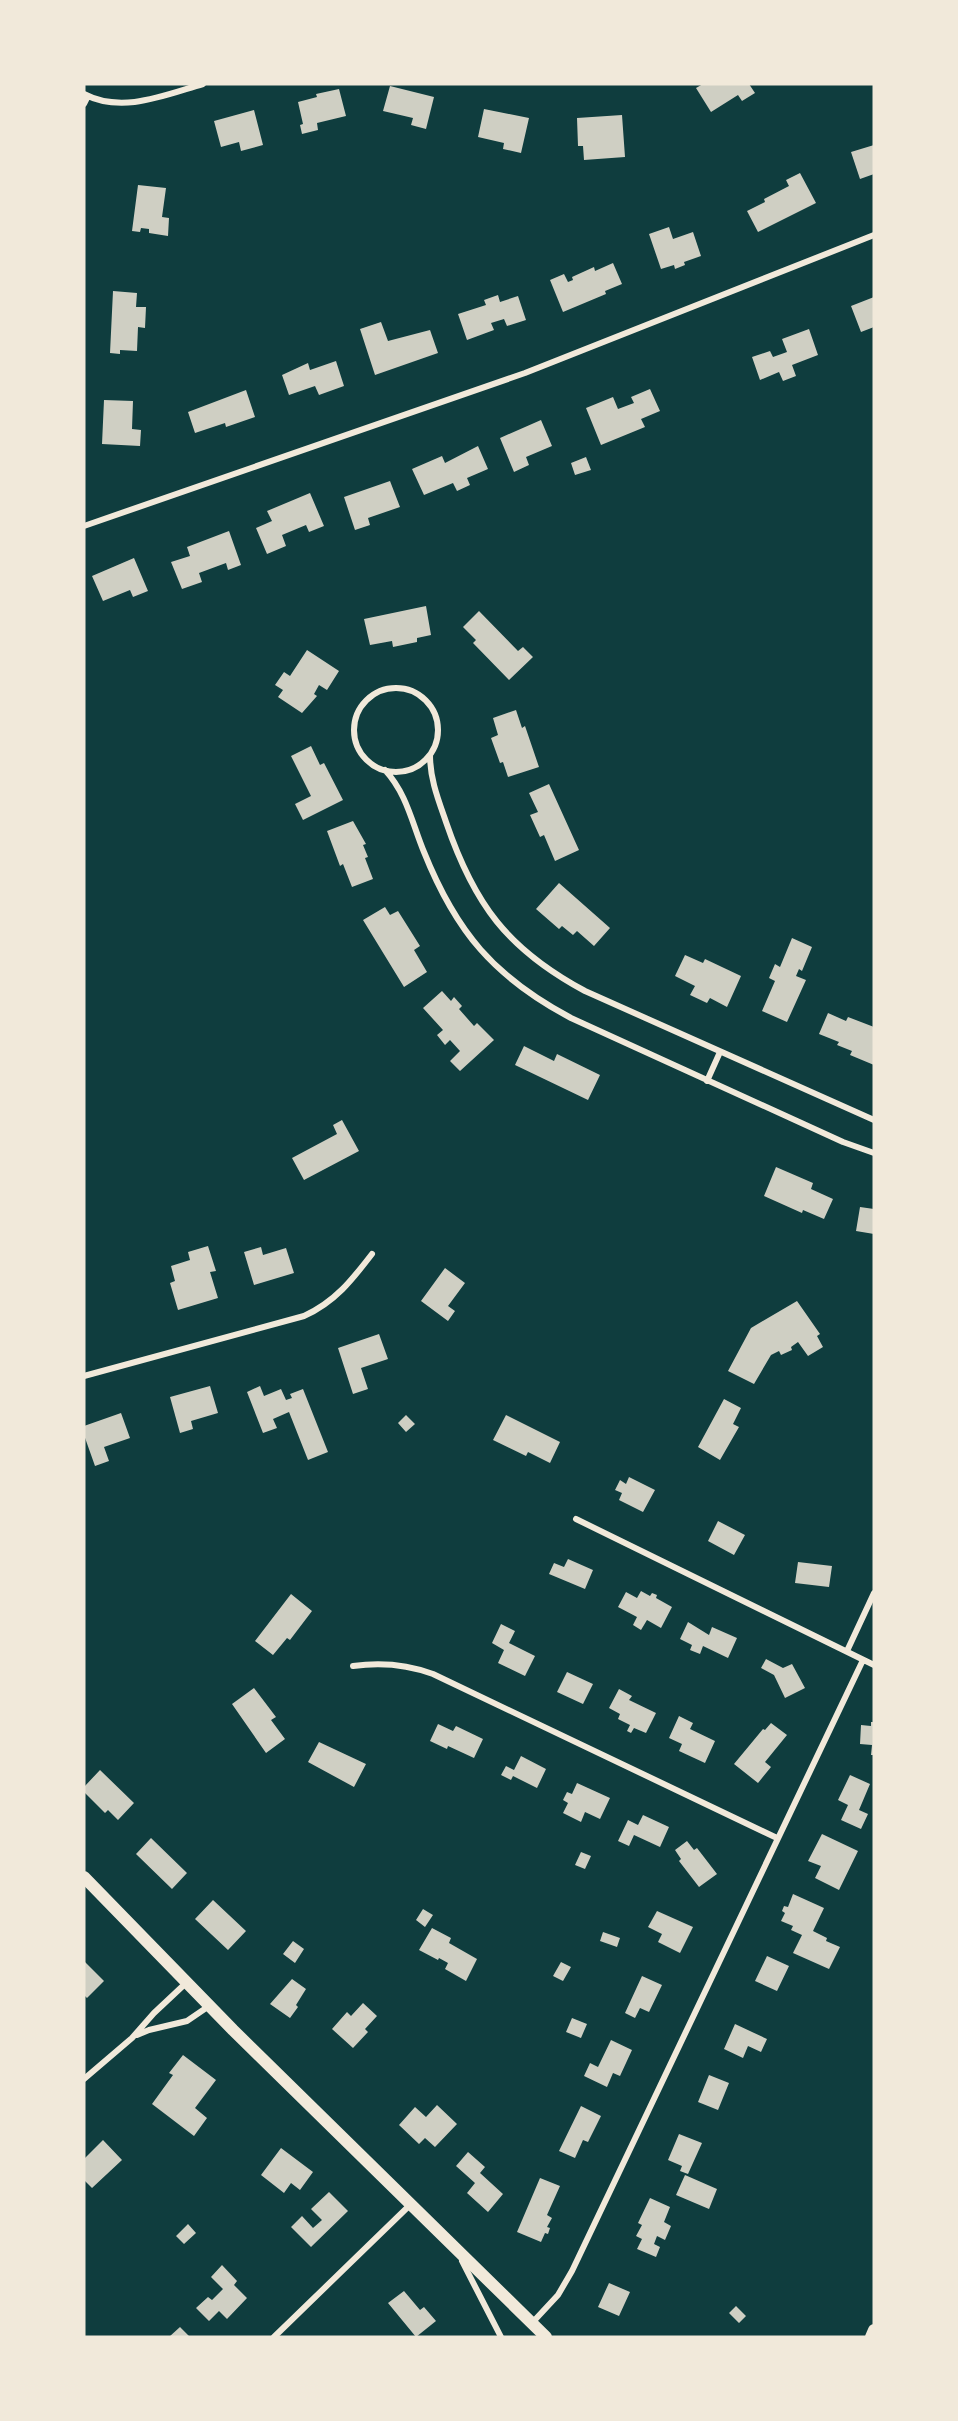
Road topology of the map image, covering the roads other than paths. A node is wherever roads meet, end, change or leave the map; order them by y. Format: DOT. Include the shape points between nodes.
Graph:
graph roads {
  1 [pos="203,84"];
  2 [pos="86,95"];
  3 [pos="84,104"];
  4 [pos="874,235"];
  5 [pos="84,526"];
  6 [pos="430,755"];
  7 [pos="385,770"];
  8 [pos="720,1052"];
  9 [pos="707,1081"];
  10 [pos="874,1120"];
  11 [pos="874,1153"];
  12 [pos="372,1254"];
  13 [pos="84,1376"];
  14 [pos="576,1519"];
  15 [pos="874,1593"];
  16 [pos="847,1651"];
  17 [pos="863,1660"];
  18 [pos="874,1665"];
  19 [pos="353,1666"];
  20 [pos="777,1838"];
  21 [pos="84,1877"];
  22 [pos="186,1983"];
  23 [pos="209,2006"];
  24 [pos="132,2038"];
  25 [pos="84,2079"];
  26 [pos="411,2204"];
  27 [pos="457,2250"];
  28 [pos="531,2323"];
  29 [pos="874,2330"];
  30 [pos="274,2337"];
  31 [pos="501,2337"];
  32 [pos="546,2337"];
  33 [pos="871,2337"];
  1 -- 2 [label="street" via="133,102 110,102"];
  2 -- 3 [label="street"];
  4 -- 5 [label="street" via="489,386"];
  6 -- 7 [label="street" via="401,772"];
  6 -- 7 [label="street" via="438,726 430,705 412,692 382,690 364,703 355,730 364,756"];
  6 -- 8 [label="street" via="434,788 455,848 472,886 502,929 559,977"];
  7 -- 9 [label="street" via="405,799 445,900 490,961 557,1011"];
  8 -- 9 [label="street"];
  8 -- 10 [label="street"];
  9 -- 11 [label="street"];
  12 -- 13 [label="street" via="339,1295 316,1311"];
  14 -- 16 [label="street"];
  15 -- 16 [label="street"];
  16 -- 17 [label="street"];
  17 -- 18 [label="street"];
  17 -- 20 [label="street"];
  19 -- 20 [label="street" via="396,1664 433,1674"];
  20 -- 28 [label="street" via="572,2271 558,2295"];
  21 -- 22 [label="main road"];
  22 -- 23 [label="main road"];
  22 -- 24 [label="street"];
  23 -- 24 [label="street" via="187,2021"];
  23 -- 26 [label="main road"];
  24 -- 25 [label="street"];
  26 -- 27 [label="main road"];
  26 -- 30 [label="street"];
  27 -- 28 [label="main road"];
  27 -- 31 [label="street"];
  28 -- 32 [label="main road"];
  29 -- 33 [label="main road"];
}
